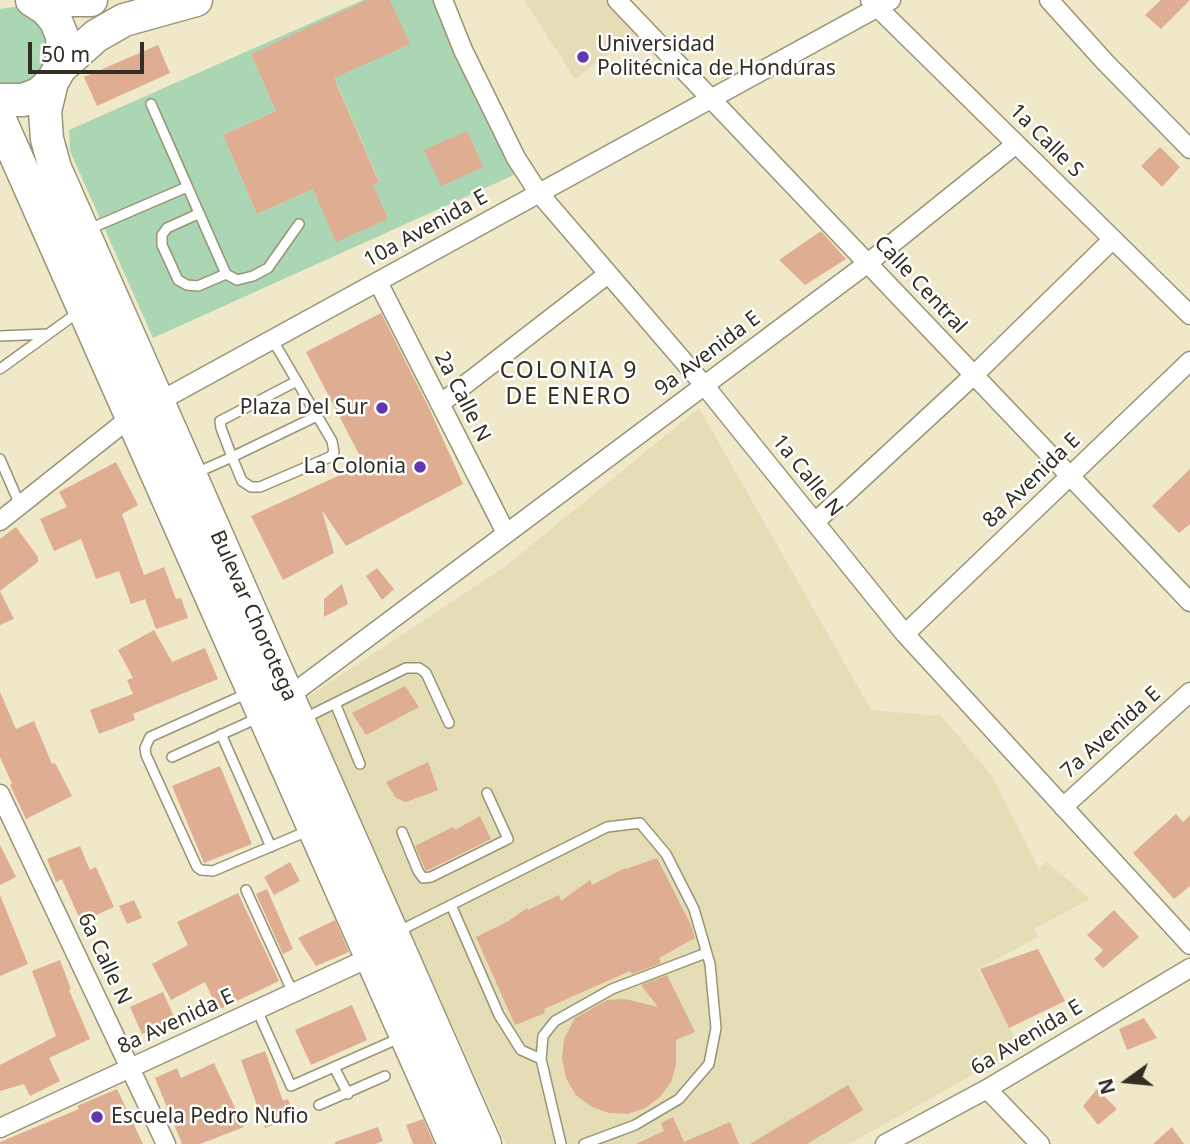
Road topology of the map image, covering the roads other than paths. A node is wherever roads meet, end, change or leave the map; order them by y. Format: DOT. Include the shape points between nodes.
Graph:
graph roads {
  1 [pos="56,0"];
  2 [pos="196,0"];
  3 [pos="443,0"];
  4 [pos="617,0"];
  5 [pos="1049,0"];
  6 [pos="879,2"];
  7 [pos="56,75"];
  8 [pos="712,99"];
  9 [pos="0,100"];
  10 [pos="151,104"];
  11 [pos="0,120"];
  12 [pos="1016,144"];
  13 [pos="1190,149"];
  14 [pos="187,187"];
  15 [pos="538,192"];
  16 [pos="198,214"];
  17 [pos="299,224"];
  18 [pos="83,232"];
  19 [pos="1113,239"];
  20 [pos="868,263"];
  21 [pos="226,274"];
  22 [pos="608,274"];
  23 [pos="378,282"];
  24 [pos="84,308"];
  25 [pos="1190,315"];
  26 [pos="47,334"];
  27 [pos="0,337"];
  28 [pos="272,339"];
  29 [pos="1190,361"];
  30 [pos="0,369"];
  31 [pos="974,375"];
  32 [pos="297,381"];
  33 [pos="704,385"];
  34 [pos="159,402"];
  35 [pos="440,404"];
  36 [pos="317,416"];
  37 [pos="131,417"];
  38 [pos="232,457"];
  39 [pos="0,458"];
  40 [pos="1071,475"];
  41 [pos="191,476"];
  42 [pos="20,505"];
  43 [pos="0,522"];
  44 [pos="815,522"];
  45 [pos="506,533"];
  46 [pos="1190,602"];
  47 [pos="905,634"];
  48 [pos="1190,692"];
  49 [pos="335,703"];
  50 [pos="276,706"];
  51 [pos="449,723"];
  52 [pos="221,734"];
  53 [pos="172,757"];
  54 [pos="360,764"];
  55 [pos="487,793"];
  56 [pos="0,794"];
  57 [pos="1063,807"];
  58 [pos="313,829"];
  59 [pos="402,832"];
  60 [pos="271,847"];
  61 [pos="246,890"];
  62 [pos="451,905"];
  63 [pos="393,934"];
  64 [pos="1190,945"];
  65 [pos="706,953"];
  66 [pos="370,957"];
  67 [pos="1190,968"];
  68 [pos="293,993"];
  69 [pos="257,1010"];
  70 [pos="405,1036"];
  71 [pos="541,1059"];
  72 [pos="334,1067"];
  73 [pos="130,1068"];
  74 [pos="385,1076"];
  75 [pos="987,1089"];
  76 [pos="348,1094"];
  77 [pos="319,1105"];
  78 [pos="0,1128"];
  79 [pos="166,1144"];
  80 [pos="454,1144"];
  81 [pos="485,1144"];
  82 [pos="561,1144"];
  83 [pos="584,1144"];
  84 [pos="886,1144"];
  85 [pos="1040,1144"];
  1 -- 7 [label="highway, Bulevar Chorotega" via="46,9 62,36"];
  2 -- 7 [label="highway" via="124,20 96,36"];
  3 -- 15 [label="street, 1a Calle N" via="516,158"];
  4 -- 8 [label="street, Calle Central"];
  5 -- 13 [label="street"];
  6 -- 8 [label="street, 10a Avenida E"];
  6 -- 12 [label="street, 1a Calle S"];
  7 -- 9 [label="highway" via="39,93 23,100"];
  7 -- 18 [label="highway, Bulevar Chorotega" via="45,111 47,139"];
  8 -- 15 [label="street, 10a Avenida E"];
  8 -- 20 [label="street, Calle Central"];
  10 -- 14 [label="lane"];
  11 -- 24 [label="highway, Bulevar Chorotega"];
  12 -- 19 [label="street, 1a Calle S"];
  12 -- 20 [label="street, 9a Avenida E"];
  14 -- 16 [label="lane"];
  14 -- 18 [label="lane"];
  15 -- 22 [label="street, 1a Calle N"];
  15 -- 23 [label="street, 10a Avenida E"];
  16 -- 21 [label="lane"];
  16 -- 21 [label="lane" via="167,228 162,235 178,280 198,286"];
  17 -- 21 [label="lane" via="268,268 237,281"];
  18 -- 34 [label="highway, Bulevar Chorotega"];
  19 -- 25 [label="street, 1a Calle S"];
  19 -- 31 [label="street"];
  20 -- 31 [label="street, Calle Central"];
  20 -- 33 [label="street, 9a Avenida E"];
  22 -- 33 [label="street, 1a Calle N"];
  22 -- 35 [label="street"];
  23 -- 28 [label="street, 10a Avenida E"];
  23 -- 35 [label="street, 2a Calle N"];
  24 -- 26 [label="lane"];
  24 -- 37 [label="highway, Bulevar Chorotega"];
  26 -- 27 [label="lane"];
  26 -- 30 [label="lane"];
  28 -- 32 [label="lane"];
  28 -- 34 [label="street, 10a Avenida E"];
  29 -- 40 [label="street, 8a Avenida E"];
  31 -- 40 [label="street, Calle Central"];
  31 -- 44 [label="street"];
  32 -- 36 [label="lane"];
  32 -- 38 [label="lane" via="220,421"];
  33 -- 44 [label="street, 1a Calle N"];
  33 -- 45 [label="street, 9a Avenida E"];
  34 -- 37 [label="street, 10a Avenida E"];
  34 -- 41 [label="highway, Bulevar Chorotega"];
  35 -- 45 [label="street, 2a Calle N"];
  36 -- 38 [label="lane"];
  36 -- 38 [label="lane" via="332,440 330,457 251,487 242,481"];
  37 -- 42 [label="street, 10a Avenida E"];
  37 -- 50 [label="highway, Bulevar Chorotega"];
  38 -- 41 [label="lane"];
  39 -- 42 [label="lane"];
  40 -- 46 [label="street, Calle Central"];
  40 -- 47 [label="street, 8a Avenida E"];
  41 -- 50 [label="highway, Bulevar Chorotega"];
  42 -- 43 [label="street, 10a Avenida E"];
  44 -- 47 [label="street, 1a Calle N"];
  45 -- 50 [label="street, 9a Avenida E"];
  47 -- 57 [label="street, 1a Calle N"];
  48 -- 57 [label="street, 7a Avenida E"];
  49 -- 50 [label="lane"];
  49 -- 51 [label="lane" via="406,668 419,668 426,673"];
  49 -- 54 [label="lane"];
  50 -- 52 [label="lane"];
  50 -- 58 [label="highway, Bulevar Chorotega"];
  50 -- 60 [label="lane" via="150,737 145,748 197,867 213,871"];
  50 -- 63 [label="highway, Bulevar Chorotega"];
  52 -- 53 [label="lane"];
  52 -- 60 [label="lane"];
  55 -- 59 [label="lane" via="508,839 443,871 423,878"];
  56 -- 73 [label="street, 6a Calle N"];
  57 -- 64 [label="street, 1a Calle N"];
  58 -- 60 [label="lane"];
  58 -- 66 [label="highway, Bulevar Chorotega"];
  61 -- 68 [label="lane"];
  62 -- 63 [label="lane"];
  62 -- 65 [label="lane" via="607,827 640,823 666,854 694,909"];
  62 -- 71 [label="lane" via="499,1015 520,1049"];
  63 -- 81 [label="highway, Bulevar Chorotega"];
  65 -- 71 [label="lane" via="612,989 555,1021 543,1036"];
  65 -- 83 [label="lane" via="716,1028 709,1064 679,1099 635,1125"];
  66 -- 68 [label="street, 8a Avenida E"];
  66 -- 70 [label="highway, Bulevar Chorotega"];
  67 -- 75 [label="street, 6a Avenida E"];
  68 -- 69 [label="street, 8a Avenida E"];
  69 -- 72 [label="lane" via="291,1086"];
  69 -- 73 [label="street, 8a Avenida E"];
  70 -- 72 [label="lane"];
  70 -- 80 [label="highway, Bulevar Chorotega"];
  71 -- 82 [label="lane"];
  72 -- 76 [label="lane"];
  73 -- 78 [label="street, 8a Avenida E"];
  73 -- 79 [label="street, 6a Calle N"];
  74 -- 76 [label="lane"];
  75 -- 84 [label="street, 6a Avenida E"];
  75 -- 85 [label="street"];
  76 -- 77 [label="lane"];
}
